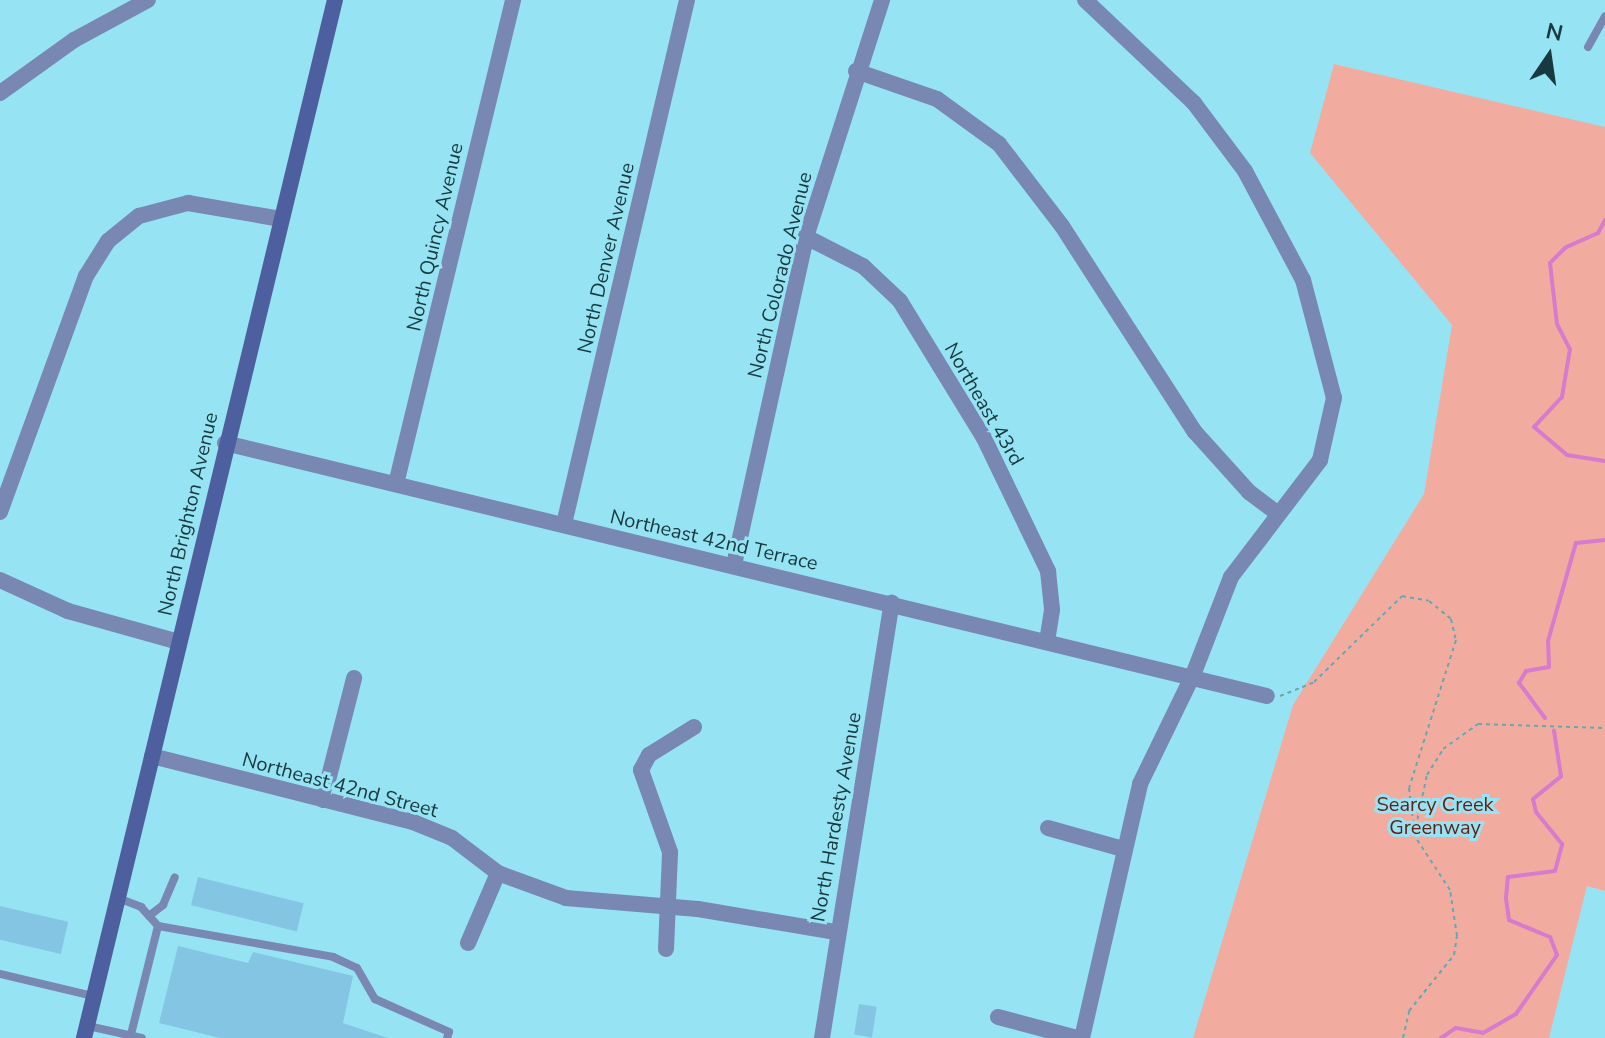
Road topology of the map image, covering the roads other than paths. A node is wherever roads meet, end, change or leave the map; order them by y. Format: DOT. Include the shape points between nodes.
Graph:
graph roads {
  1 [pos="148,0"];
  2 [pos="335,0"];
  3 [pos="513,0"];
  4 [pos="687,0"];
  5 [pos="882,0"];
  6 [pos="1085,0"];
  7 [pos="1605,16"];
  8 [pos="1588,47"];
  9 [pos="856,71"];
  10 [pos="0,93"];
  11 [pos="281,219"];
  12 [pos="806,237"];
  13 [pos="225,443"];
  14 [pos="396,484"];
  15 [pos="0,512"];
  16 [pos="1278,514"];
  17 [pos="564,524"];
  18 [pos="734,565"];
  19 [pos="0,580"];
  20 [pos="892,603"];
  21 [pos="1047,640"];
  22 [pos="179,642"];
  23 [pos="1193,675"];
  24 [pos="354,678"];
  25 [pos="1267,696"];
  26 [pos="694,727"];
  27 [pos="152,756"];
  28 [pos="323,800"];
  29 [pos="1048,828"];
  30 [pos="1123,849"];
  31 [pos="498,873"];
  32 [pos="175,877"];
  33 [pos="118,898"];
  34 [pos="668,907"];
  35 [pos="149,916"];
  36 [pos="158,926"];
  37 [pos="836,932"];
  38 [pos="468,943"];
  39 [pos="666,949"];
  40 [pos="0,974"];
  41 [pos="94,997"];
  42 [pos="998,1017"];
  43 [pos="86,1032"];
  44 [pos="130,1037"];
  45 [pos="142,1038"];
  46 [pos="447,1038"];
  47 [pos="822,1038"];
  48 [pos="1080,1038"];
  1 -- 10 [label="street" via="74,40"];
  2 -- 11 [label="main road, North Brighton Avenue"];
  3 -- 14 [label="street, North Quincy Avenue"];
  4 -- 17 [label="street, North Denver Avenue"];
  5 -- 9 [label="street, North Colorado Avenue"];
  6 -- 16 [label="street" via="1127,35 1212,125 1274,220 1303,280 1327,361 1334,414 1320,460"];
  7 -- 8 [label="lane"];
  9 -- 12 [label="street, North Colorado Avenue"];
  9 -- 16 [label="street" via="937,99 999,144 1062,226 1221,464"];
  11 -- 13 [label="main road, North Brighton Avenue"];
  11 -- 15 [label="street" via="188,203 139,216 108,241 86,276"];
  12 -- 18 [label="street, North Colorado Avenue"];
  12 -- 21 [label="street, Northeast 43rd" via="863,266 900,301 984,438 1048,571"];
  13 -- 14 [label="street, Northeast 42nd Terrace"];
  13 -- 22 [label="main road, North Brighton Avenue"];
  14 -- 17 [label="street, Northeast 42nd Terrace"];
  16 -- 23 [label="street" via="1231,577"];
  17 -- 18 [label="street, Northeast 42nd Terrace"];
  18 -- 20 [label="street, Northeast 42nd Terrace"];
  19 -- 22 [label="street" via="68,611"];
  20 -- 21 [label="street, Northeast 42nd Terrace"];
  20 -- 37 [label="street, North Hardesty Avenue"];
  21 -- 23 [label="street, Northeast 42nd Terrace"];
  22 -- 27 [label="main road, North Brighton Avenue"];
  23 -- 25 [label="street, Northeast 42nd Terrace"];
  23 -- 30 [label="street" via="1140,784"];
  24 -- 28 [label="street"];
  26 -- 34 [label="street" via="649,755 641,770 667,835"];
  27 -- 28 [label="street, Northeast 42nd Street"];
  27 -- 33 [label="main road, North Brighton Avenue"];
  28 -- 31 [label="street, Northeast 42nd Street" via="433,829"];
  29 -- 30 [label="street"];
  30 -- 48 [label="street"];
  31 -- 34 [label="street, Northeast 42nd Street" via="566,898"];
  31 -- 38 [label="street"];
  32 -- 35 [label="lane" via="163,905"];
  33 -- 35 [label="lane"];
  33 -- 41 [label="main road, North Brighton Avenue"];
  34 -- 37 [label="street, Northeast 42nd Street"];
  34 -- 39 [label="street"];
  35 -- 36 [label="lane"];
  36 -- 44 [label="lane"];
  36 -- 46 [label="lane" via="333,957 357,968 375,999 449,1032"];
  37 -- 47 [label="street, North Hardesty Avenue"];
  40 -- 41 [label="lane"];
  41 -- 43 [label="main road, North Brighton Avenue"];
  42 -- 48 [label="street"];
  43 -- 44 [label="lane"];
  44 -- 45 [label="lane"];
}
